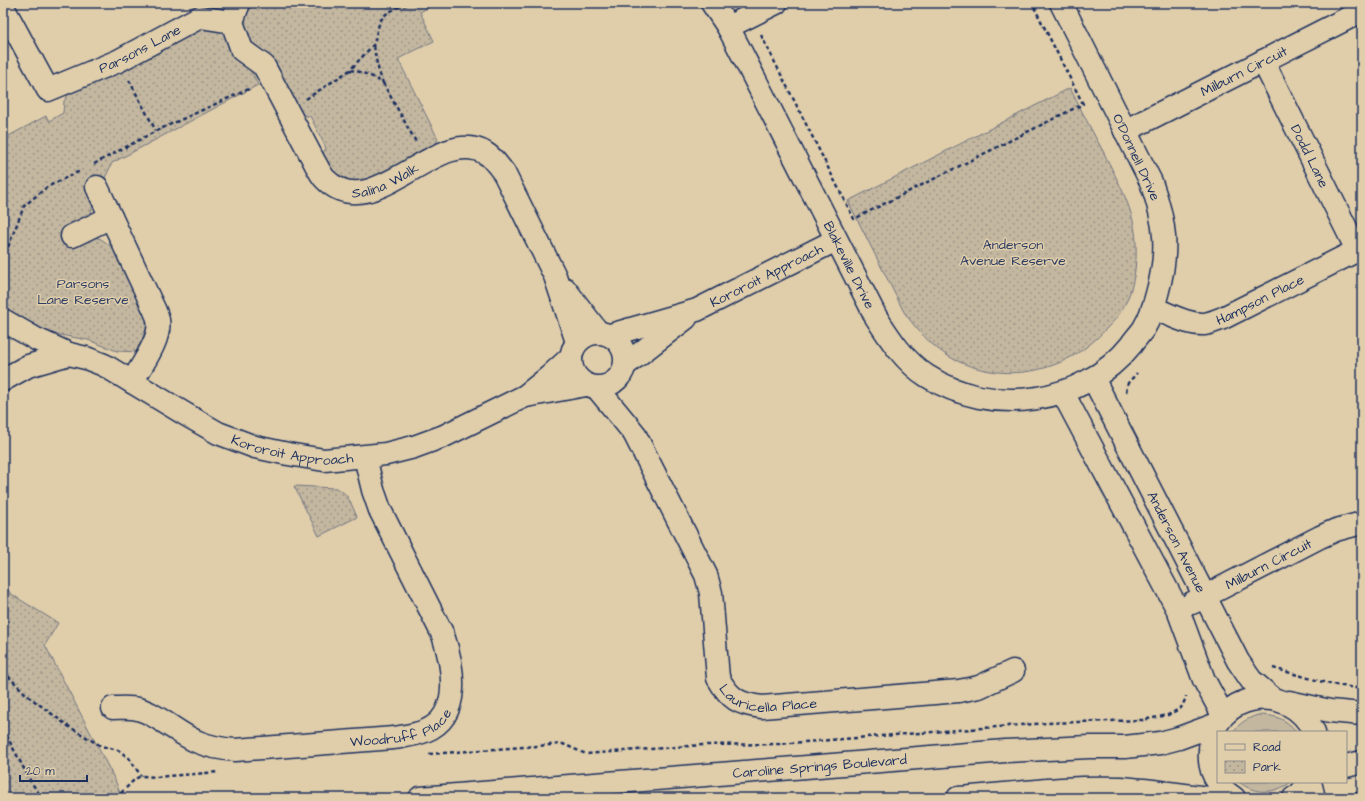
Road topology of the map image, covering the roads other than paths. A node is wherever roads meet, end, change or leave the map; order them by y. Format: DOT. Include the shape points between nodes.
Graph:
graph roads {
  1 [pos="712,3"];
  2 [pos="776,3"];
  3 [pos="1060,3"];
  4 [pos="3,7"];
  5 [pos="1362,11"];
  6 [pos="236,13"];
  7 [pos="728,27"];
  8 [pos="1263,62"];
  9 [pos="1125,131"];
  10 [pos="97,187"];
  11 [pos="111,217"];
  12 [pos="72,236"];
  13 [pos="836,240"];
  14 [pos="1359,249"];
  15 [pos="555,276"];
  16 [pos="1153,308"];
  17 [pos="697,310"];
  18 [pos="3,320"];
  19 [pos="23,332"];
  20 [pos="604,334"];
  21 [pos="574,349"];
  22 [pos="69,354"];
  23 [pos="34,365"];
  24 [pos="623,371"];
  25 [pos="3,380"];
  26 [pos="132,382"];
  27 [pos="1078,385"];
  28 [pos="591,386"];
  29 [pos="525,396"];
  30 [pos="634,433"];
  31 [pos="366,457"];
  32 [pos="1362,522"];
  33 [pos="1204,596"];
  34 [pos="1178,610"];
  35 [pos="1013,671"];
  36 [pos="1277,700"];
  37 [pos="113,708"];
  38 [pos="1362,714"];
  39 [pos="1220,720"];
  40 [pos="1314,731"];
  41 [pos="1362,762"];
  42 [pos="1347,766"];
  43 [pos="1217,780"];
  44 [pos="1219,783"];
  45 [pos="1309,783"];
  46 [pos="1310,783"];
  47 [pos="420,798"];
  48 [pos="958,798"];
  49 [pos="1208,798"];
  50 [pos="1234,798"];
  51 [pos="1294,798"];
  52 [pos="1314,798"];
  1 -- 7 [label="street, Blakeville Drive"];
  2 -- 7 [label="street"];
  3 -- 9 [label="street, O'Donnell Drive"];
  4 -- 6 [label="street, Parsons Lane" via="48,90 118,61 200,17"];
  5 -- 8 [label="street, Milburn Circuit"];
  6 -- 15 [label="street, Salina Walk" via="242,50 264,66 324,178 347,192 362,193 460,148 485,153 504,173"];
  7 -- 13 [label="street, Blakeville Drive"];
  8 -- 9 [label="street, Milburn Circuit"];
  8 -- 14 [label="street, Dodd Lane"];
  9 -- 16 [label="street, O'Donnell Drive" via="1160,206 1165,256 1162,278"];
  10 -- 11 [label="street"];
  11 -- 12 [label="street"];
  11 -- 26 [label="street" via="159,321 156,340"];
  13 -- 17 [label="street, Kororoit Approach"];
  13 -- 27 [label="street, Blakeville Drive" via="890,340 908,361 927,376 978,397 1008,400 1035,399"];
  14 -- 16 [label="street, Hampson Place" via="1213,322 1194,323"];
  15 -- 20 [label="street, Salina Walk"];
  15 -- 21 [label="street, Salina Walk"];
  16 -- 27 [label="street, O'Donnell Drive" via="1144,329 1124,353 1110,366"];
  17 -- 20 [label="street, Kororoit Approach"];
  17 -- 24 [label="street, Kororoit Approach"];
  18 -- 19 [label="street, Kororoit Approach"];
  19 -- 22 [label="street, Kororoit Approach"];
  19 -- 23 [label="street" via="33,352"];
  20 -- 21 [label="street" via="590,333 583,337"];
  20 -- 24 [label="street" via="617,340 622,348 625,356"];
  21 -- 28 [label="street" via="571,365 574,373 579,380"];
  21 -- 29 [label="street, Kororoit Approach" via="550,376"];
  22 -- 23 [label="street"];
  22 -- 26 [label="street, Kororoit Approach" via="104,365"];
  23 -- 25 [label="street"];
  24 -- 28 [label="street" via="614,383"];
  24 -- 30 [label="street, Lauricella Place"];
  26 -- 31 [label="street, Kororoit Approach" via="218,433 255,447 324,460"];
  27 -- 33 [label="street, Anderson Avenue"];
  27 -- 34 [label="street"];
  28 -- 29 [label="street, Kororoit Approach"];
  28 -- 30 [label="street, Lauricella Place"];
  29 -- 31 [label="street, Kororoit Approach" via="414,448"];
  30 -- 35 [label="street, Lauricella Place" via="706,575 711,593 718,678 733,698 746,705 762,707 959,691 979,687"];
  31 -- 37 [label="street, Woodruff Place" via="372,490 380,510 443,634 449,653 452,683 450,702 445,715 437,724 426,731 394,738 235,750 199,743 138,709"];
  32 -- 33 [label="street, Milburn Circuit" via="1320,537"];
  33 -- 34 [label="street, Milburn Circuit"];
  33 -- 36 [label="street, Anderson Avenue" via="1238,662 1251,680"];
  34 -- 39 [label="street"];
  36 -- 38 [label="street" via="1330,711"];
  36 -- 39 [label="street, Caroline Springs Boulevard" via="1259,698 1246,701 1234,707"];
  36 -- 40 [label="street, Anderson Avenue" via="1298,710"];
  39 -- 43 [label="street" via="1210,741 1209,760"];
  39 -- 47 [label="street, Caroline Springs Boulevard" via="1179,738 1125,747 1005,751"];
  41 -- 42 [label="street"];
  44 -- 50 [label="street"];
  45 -- 51 [label="street"];
  46 -- 52 [label="street"];
  48 -- 49 [label="street" via="1064,789 1120,788"];
}
